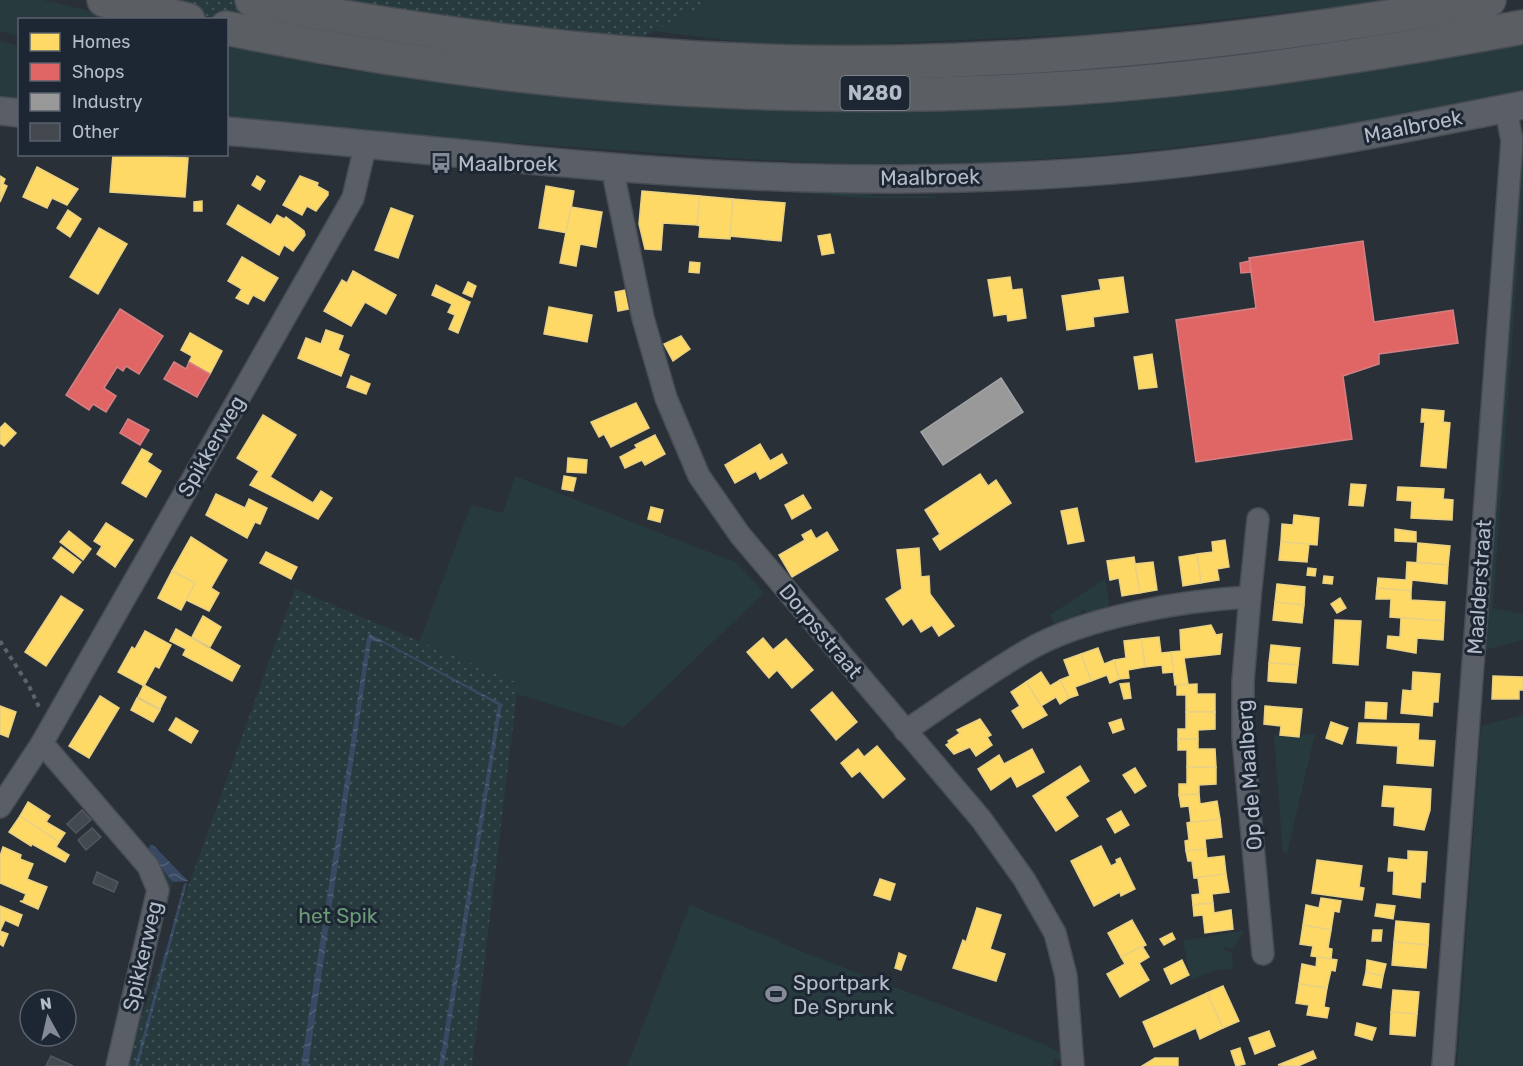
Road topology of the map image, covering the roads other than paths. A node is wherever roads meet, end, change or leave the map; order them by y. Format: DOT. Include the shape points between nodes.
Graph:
graph roads {
  1 [pos="104,0"];
  2 [pos="252,0"];
  3 [pos="1489,0"];
  4 [pos="180,18"];
  5 [pos="1523,27"];
  6 [pos="228,28"];
  7 [pos="1515,107"];
  8 [pos="0,111"];
  9 [pos="18,113"];
  10 [pos="228,131"];
  11 [pos="366,143"];
  12 [pos="616,167"];
  13 [pos="1258,519"];
  14 [pos="1250,597"];
  15 [pos="905,731"];
  16 [pos="46,734"];
  17 [pos="0,807"];
  18 [pos="1263,954"];
  19 [pos="117,1066"];
  20 [pos="1073,1066"];
  21 [pos="1443,1066"];
  1 -- 4 [label="highway"];
  2 -- 3 [label="highway, N280" via="446,33 558,46 755,60 898,62 1078,54 1223,40"];
  5 -- 6 [label="highway, N280" via="1373,53 1209,75 1010,90 876,93 702,89 546,77 425,63"];
  7 -- 12 [label="street, Maalbroek" via="1269,152 1071,172 907,179 772,177"];
  7 -- 21 [label="street, Maalderstraat"];
  8 -- 9 [label="street"];
  10 -- 11 [label="street, Maalbroek"];
  11 -- 12 [label="street, Maalbroek"];
  11 -- 16 [label="street, Spikkerweg" via="353,198"];
  12 -- 15 [label="street, Dorpsstraat" via="615,182 643,318 666,398 699,476 740,535"];
  13 -- 14 [label="street, Op de Maalberg"];
  14 -- 15 [label="street" via="1223,598 1091,622 1029,649"];
  14 -- 18 [label="street, Op de Maalberg" via="1243,737"];
  15 -- 20 [label="street, Dorpsstraat" via="981,819 1024,879 1055,933 1066,976"];
  16 -- 17 [label="street, Spikkerweg"];
  16 -- 19 [label="street, Spikkerweg" via="148,866 158,890"];
}
